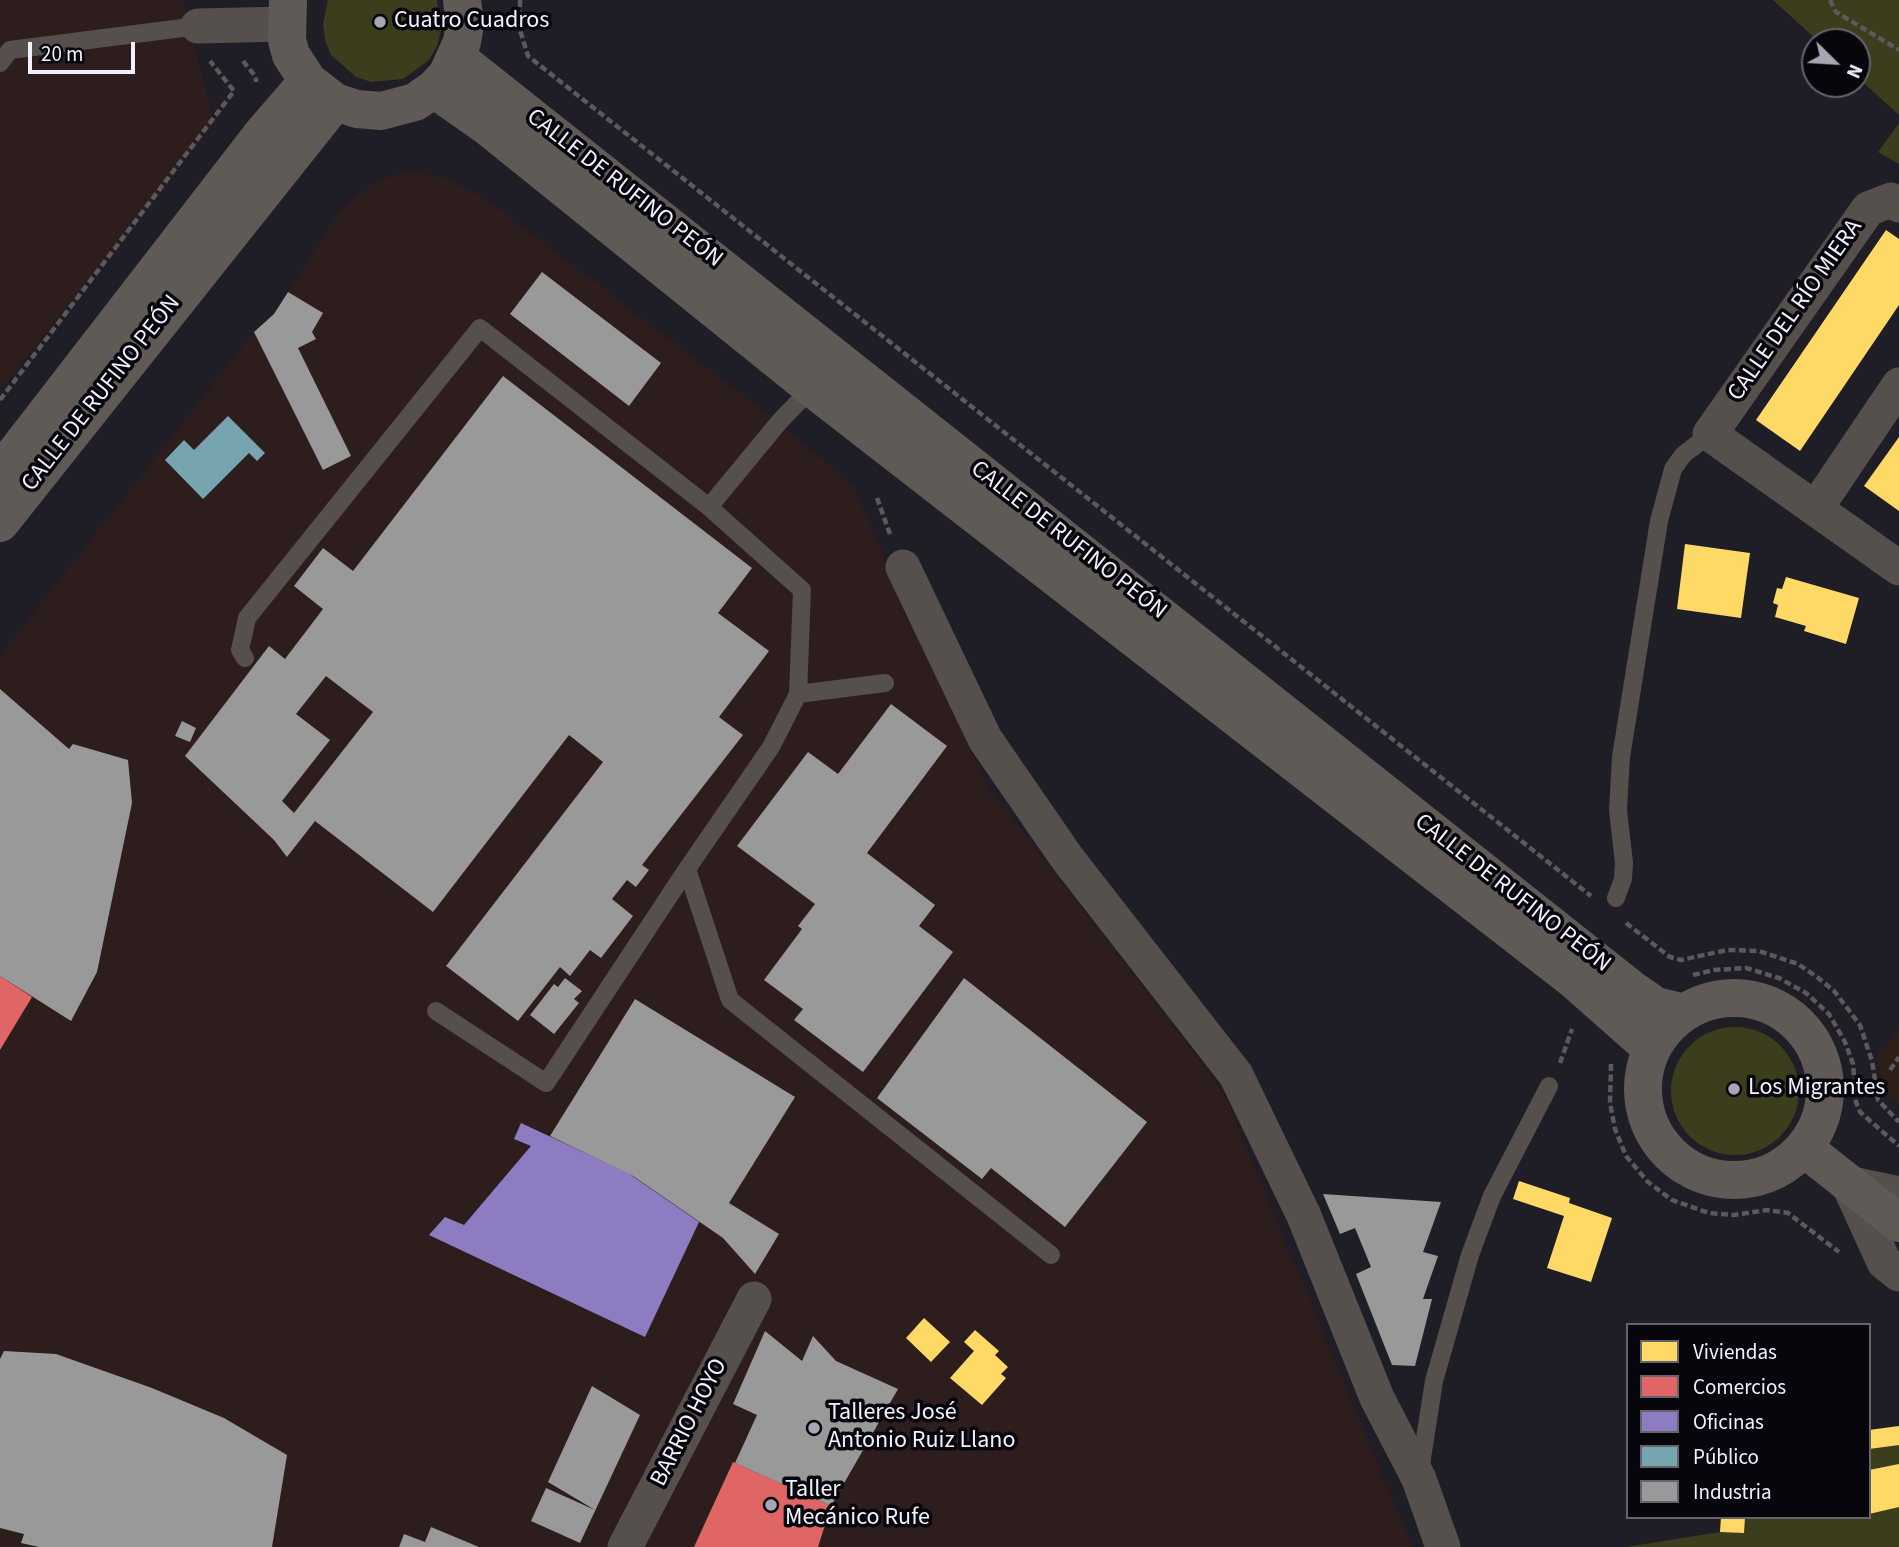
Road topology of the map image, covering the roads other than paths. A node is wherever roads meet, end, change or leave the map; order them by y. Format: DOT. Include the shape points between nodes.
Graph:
graph roads {
  1 [pos="462,0"];
  2 [pos="286,12"];
  3 [pos="198,26"];
  4 [pos="457,58"];
  5 [pos="0,63"];
  6 [pos="434,89"];
  7 [pos="321,92"];
  8 [pos="1895,203"];
  9 [pos="1899,386"];
  10 [pos="812,387"];
  11 [pos="1710,434"];
  12 [pos="0,472"];
  13 [pos="709,507"];
  14 [pos="1816,508"];
  15 [pos="0,523"];
  16 [pos="903,567"];
  17 [pos="1899,568"];
  18 [pos="245,658"];
  19 [pos="885,683"];
  20 [pos="798,694"];
  21 [pos="687,869"];
  22 [pos="1609,901"];
  23 [pos="436,1011"];
  24 [pos="1684,1013"];
  25 [pos="1652,1049"];
  26 [pos="1549,1086"];
  27 [pos="1804,1148"];
  28 [pos="1848,1183"];
  29 [pos="1899,1194"];
  30 [pos="1899,1223"];
  31 [pos="1051,1255"];
  32 [pos="1899,1274"];
  33 [pos="754,1299"];
  34 [pos="1419,1479"];
  35 [pos="625,1547"];
  36 [pos="1443,1547"];
  1 -- 4 [label="main road" via="465,24"];
  2 -- 3 [label="street"];
  2 -- 7 [label="main road" via="291,55"];
  3 -- 5 [label="lane" via="10,50"];
  4 -- 6 [label="main road"];
  4 -- 24 [label="main road, CALLE DE RUFINO PEÓN" via="1630,988 1656,1006"];
  6 -- 7 [label="main road" via="393,110 357,109"];
  6 -- 10 [label="main road, CALLE DE RUFINO PEÓN" via="488,127"];
  7 -- 12 [label="main road, CALLE DE RUFINO PEÓN" via="263,133"];
  7 -- 15 [label="main road, CALLE DE RUFINO PEÓN"];
  8 -- 11 [label="street, CALLE DEL RÍO MIERA" via="1868,209"];
  9 -- 14 [label="street"];
  10 -- 13 [label="lane"];
  10 -- 25 [label="main road, CALLE DE RUFINO PEÓN" via="1574,980"];
  11 -- 14 [label="street"];
  11 -- 22 [label="lane" via="1673,469 1659,521 1621,757 1618,810 1623,879"];
  13 -- 18 [label="lane" via="480,328 247,618 240,650"];
  13 -- 20 [label="lane" via="803,590"];
  14 -- 17 [label="street"];
  16 -- 34 [label="street" via="985,740 1067,858 1236,1075 1304,1216 1377,1398"];
  19 -- 20 [label="lane"];
  20 -- 21 [label="lane" via="771,747"];
  21 -- 23 [label="lane" via="546,1083"];
  21 -- 31 [label="lane" via="730,1000"];
  24 -- 25 [label="main road"];
  24 -- 27 [label="main road" via="1718,999 1736,998 1772,1006 1802,1028 1821,1060 1825,1096 1818,1124"];
  25 -- 27 [label="main road" via="1643,1089 1648,1119 1662,1145 1693,1171 1732,1181 1753,1179 1772,1172"];
  26 -- 34 [label="lane" via="1492,1196 1469,1255 1434,1381"];
  27 -- 28 [label="main road"];
  28 -- 29 [label="street"];
  28 -- 30 [label="main road"];
  28 -- 32 [label="street" via="1884,1262"];
  33 -- 35 [label="street, BARRIO HOYO"];
  34 -- 36 [label="street"];
}
